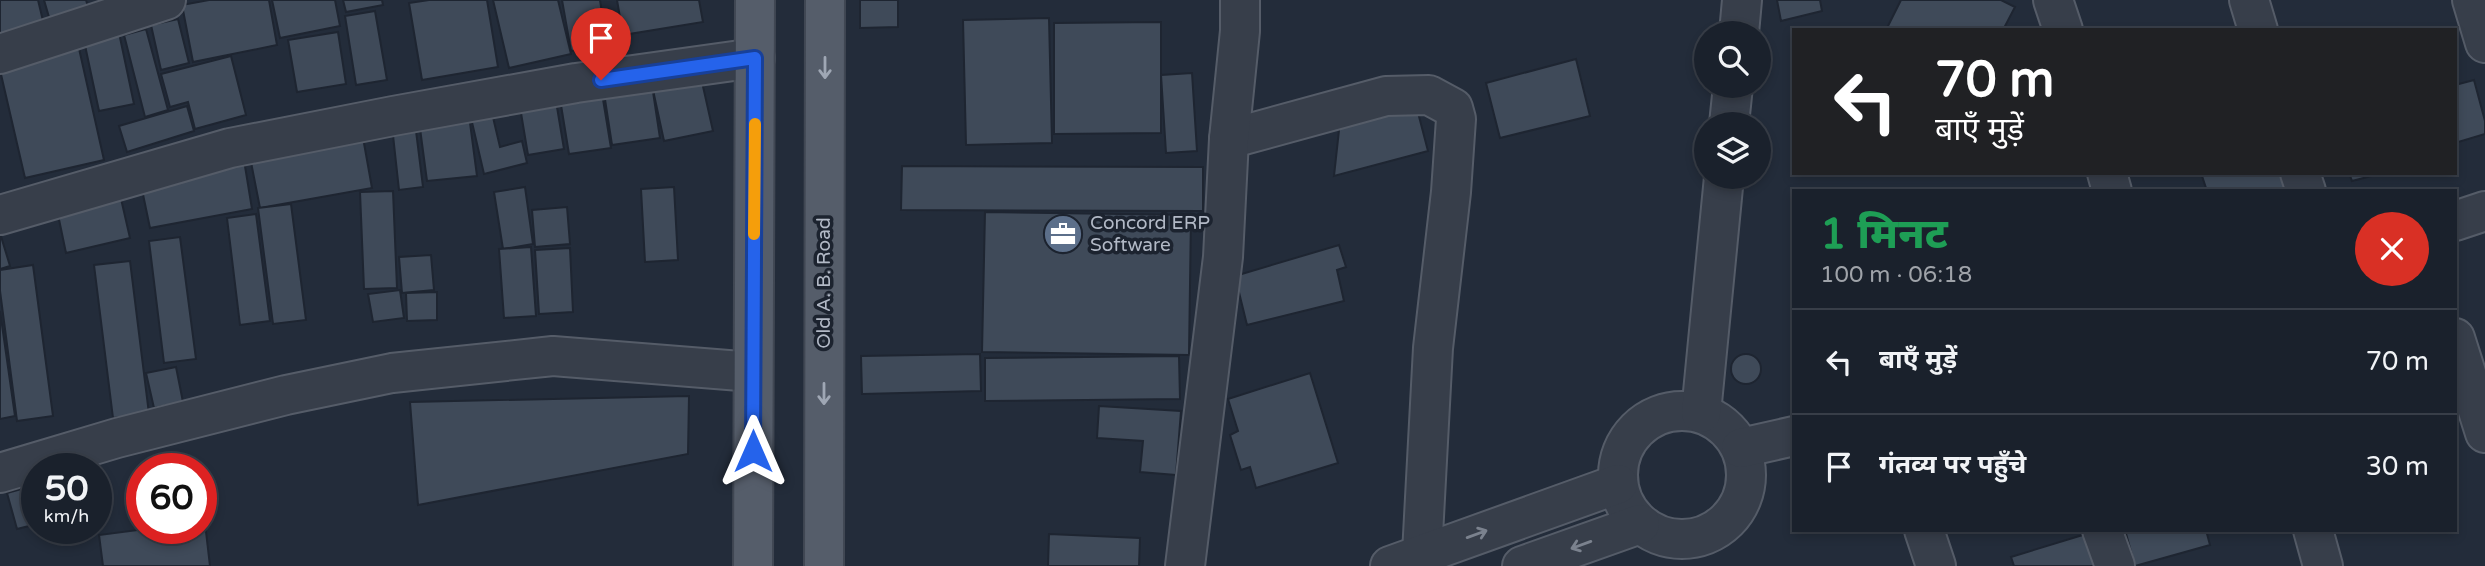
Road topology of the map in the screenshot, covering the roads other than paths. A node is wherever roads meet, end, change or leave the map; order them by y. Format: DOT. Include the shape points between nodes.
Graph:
graph roads {
  1 [pos="166,0"];
  2 [pos="755,0"];
  3 [pos="825,0"];
  4 [pos="1240,0"];
  5 [pos="1742,0"];
  6 [pos="2053,0"];
  7 [pos="2249,0"];
  8 [pos="2472,0"];
  9 [pos="1740,21"];
  10 [pos="2062,28"];
  11 [pos="2257,28"];
  12 [pos="2485,43"];
  13 [pos="0,54"];
  14 [pos="755,58"];
  15 [pos="1229,139"];
  16 [pos="1723,189"];
  17 [pos="2485,211"];
  18 [pos="0,215"];
  19 [pos="2457,220"];
  20 [pos="2457,344"];
  21 [pos="754,372"];
  22 [pos="1701,413"];
  23 [pos="2485,433"];
  24 [pos="1792,436"];
  25 [pos="1741,448"];
  26 [pos="0,473"];
  27 [pos="1618,484"];
  28 [pos="1925,532"];
  29 [pos="2103,532"];
  30 [pos="2314,532"];
  31 [pos="1658,543"];
  32 [pos="1406,560"];
  33 [pos="752,566"];
  34 [pos="824,566"];
  35 [pos="1185,566"];
  36 [pos="1522,566"];
  37 [pos="1936,566"];
  38 [pos="2115,566"];
  39 [pos="2323,566"];
  1 -- 13 [label="street"];
  2 -- 14 [label="main road"];
  3 -- 34 [label="main road, Old A. B. Road, one-way"];
  4 -- 15 [label="street"];
  5 -- 9 [label="street"];
  6 -- 10 [label="street"];
  7 -- 11 [label="street"];
  8 -- 12 [label="street"];
  14 -- 18 [label="street" via="576,83 230,149"];
  14 -- 21 [label="main road"];
  15 -- 32 [label="street" via="1386,96 1429,95 1452,108 1456,119 1451,192"];
  15 -- 35 [label="street" via="1223,257"];
  16 -- 22 [label="street"];
  17 -- 19 [label="street"];
  20 -- 23 [label="street"];
  21 -- 26 [label="street" via="552,356 392,373 208,414"];
  21 -- 33 [label="main road"];
  22 -- 25 [label="street" via="1731,433"];
  22 -- 27 [label="street" via="1665,413 1634,432 1618,466"];
  24 -- 25 [label="street"];
  25 -- 31 [label="street" via="1746,484 1732,517 1703,536"];
  27 -- 31 [label="street" via="1625,506"];
  32 -- 27 [label="street, one-way"];
  28 -- 37 [label="street"];
  29 -- 38 [label="street"];
  30 -- 39 [label="street"];
  31 -- 36 [label="street, one-way"];
}
